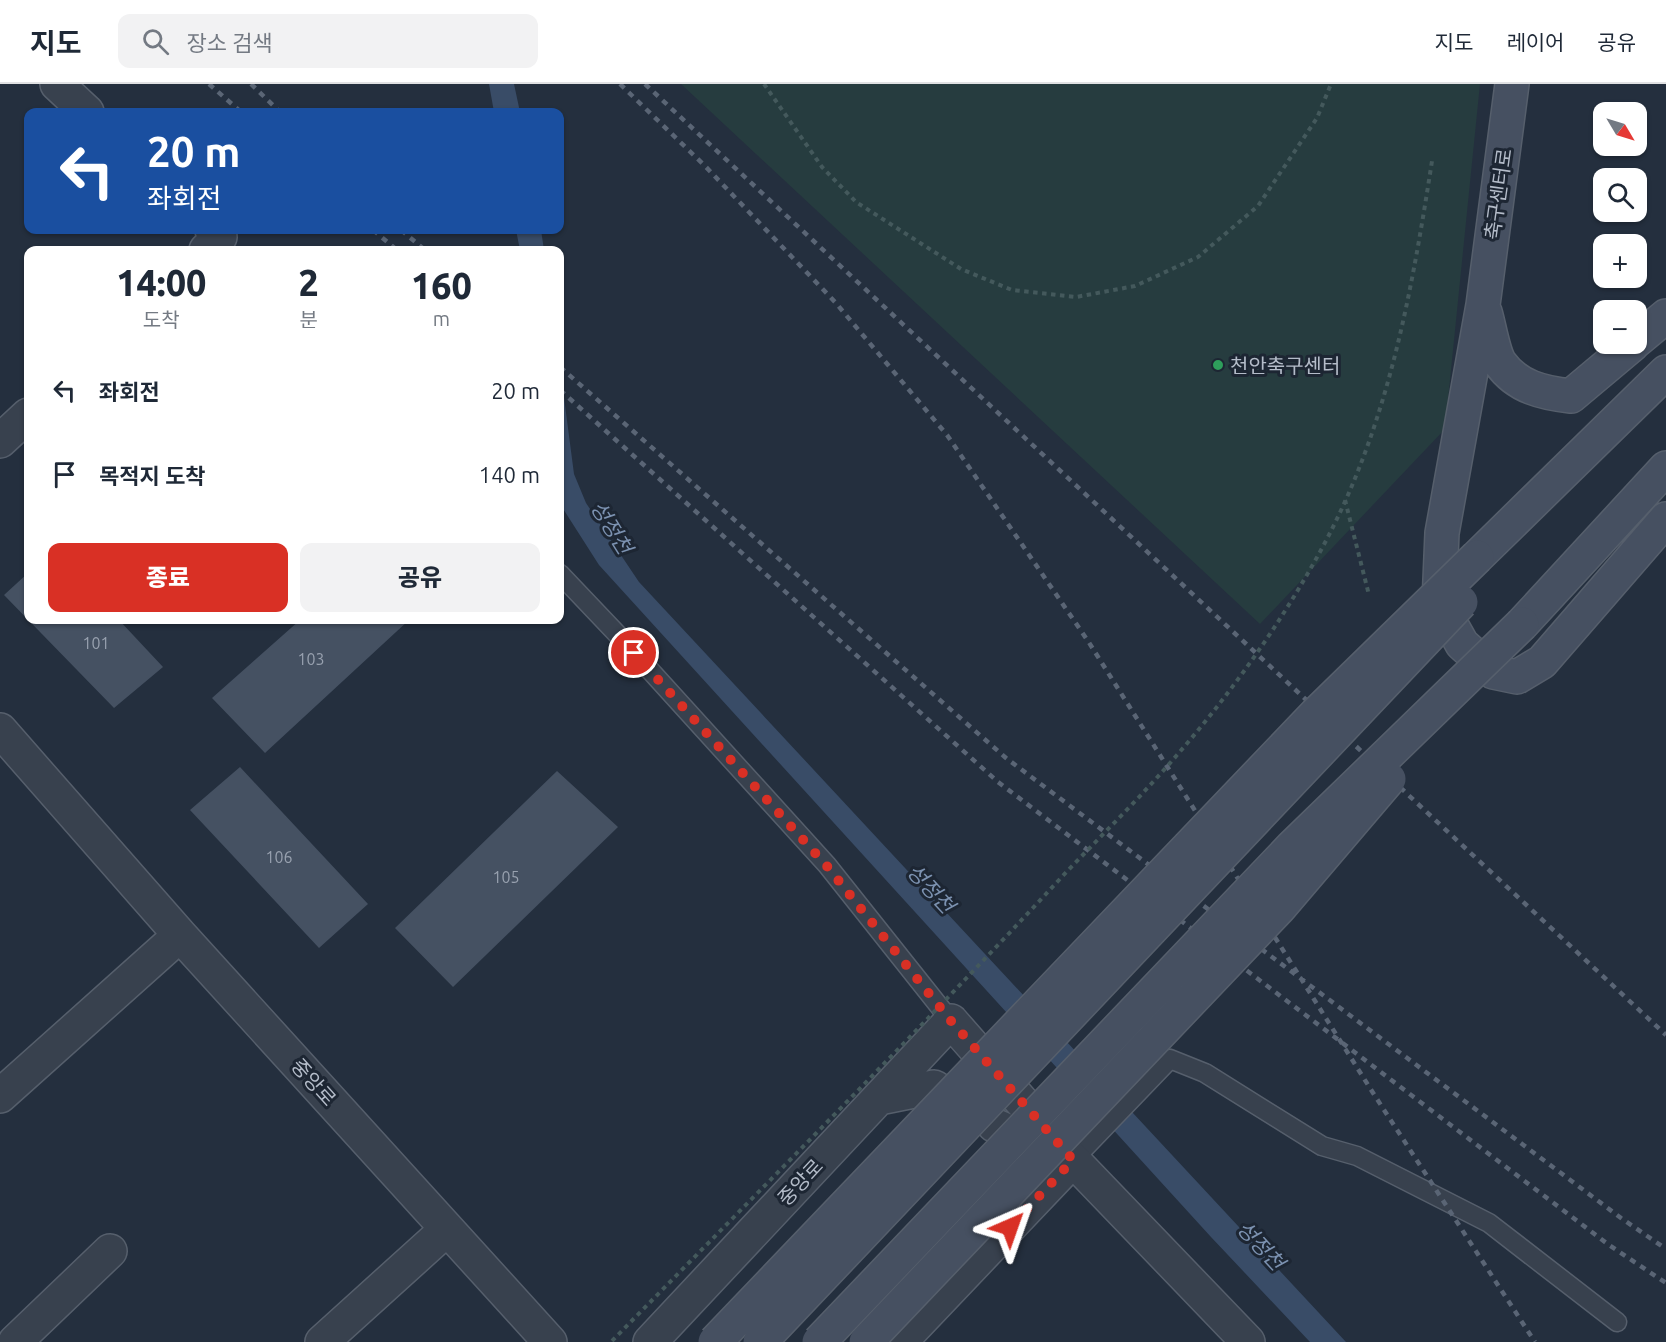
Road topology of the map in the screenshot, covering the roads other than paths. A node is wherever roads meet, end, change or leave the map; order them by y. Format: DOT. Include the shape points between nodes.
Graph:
graph roads {
  1 [pos="57,84"];
  2 [pos="1512,84"];
  3 [pos="83,108"];
  4 [pos="1483,305"];
  5 [pos="1666,316"];
  6 [pos="1647,331"];
  7 [pos="1621,354"];
  8 [pos="1666,372"];
  9 [pos="1666,381"];
  10 [pos="24,419"];
  11 [pos="0,441"];
  12 [pos="1666,468"];
  13 [pos="1666,519"];
  14 [pos="564,578"];
  15 [pos="1522,624"];
  16 [pos="0,730"];
  17 [pos="180,935"];
  18 [pos="951,1021"];
  19 [pos="0,1096"];
  20 [pos="879,1098"];
  21 [pos="994,1125"];
  22 [pos="1073,1160"];
  23 [pos="1010,1227"];
  24 [pos="447,1229"];
  25 [pos="110,1251"];
  26 [pos="1617,1322"];
  27 [pos="15,1342"];
  28 [pos="322,1342"];
  29 [pos="550,1342"];
  30 [pos="650,1342"];
  31 [pos="715,1342"];
  32 [pos="759,1342"];
  33 [pos="819,1342"];
  34 [pos="866,1342"];
  35 [pos="900,1342"];
  36 [pos="1248,1342"];
  1 -- 3 [label="street"];
  2 -- 4 [label="main road, 축구센터로"];
  4 -- 7 [label="main road" via="1499,361 1534,390 1571,396"];
  4 -- 13 [label="main road, 축구센터로" via="1442,533 1439,603 1461,644 1493,672 1517,677 1542,662"];
  5 -- 6 [label="main road"];
  8 -- 31 [label="main road, bridge" via="1316,714"];
  9 -- 32 [label="main road, bridge"];
  10 -- 11 [label="street"];
  12 -- 15 [label="main road"];
  14 -- 18 [label="lane" via="826,865"];
  15 -- 33 [label="main road, bridge" via="1292,847"];
  15 -- 34 [label="main road, bridge" via="1279,908"];
  16 -- 17 [label="street, 중앙로"];
  17 -- 19 [label="street"];
  17 -- 24 [label="street, 중앙로"];
  18 -- 20 [label="street, 중앙로"];
  18 -- 22 [label="street"];
  20 -- 21 [label="street" via="934,1087"];
  20 -- 30 [label="street, 중앙로"];
  21 -- 22 [label="street"];
  21 -- 23 [label="street" via="1017,1160"];
  22 -- 23 [label="street"];
  22 -- 26 [label="lane" via="1170,1059 1205,1073 1322,1146 1357,1156 1489,1223"];
  22 -- 36 [label="street"];
  23 -- 35 [label="street"];
  24 -- 28 [label="street"];
  24 -- 29 [label="street, 중앙로"];
  25 -- 27 [label="street"];
}
